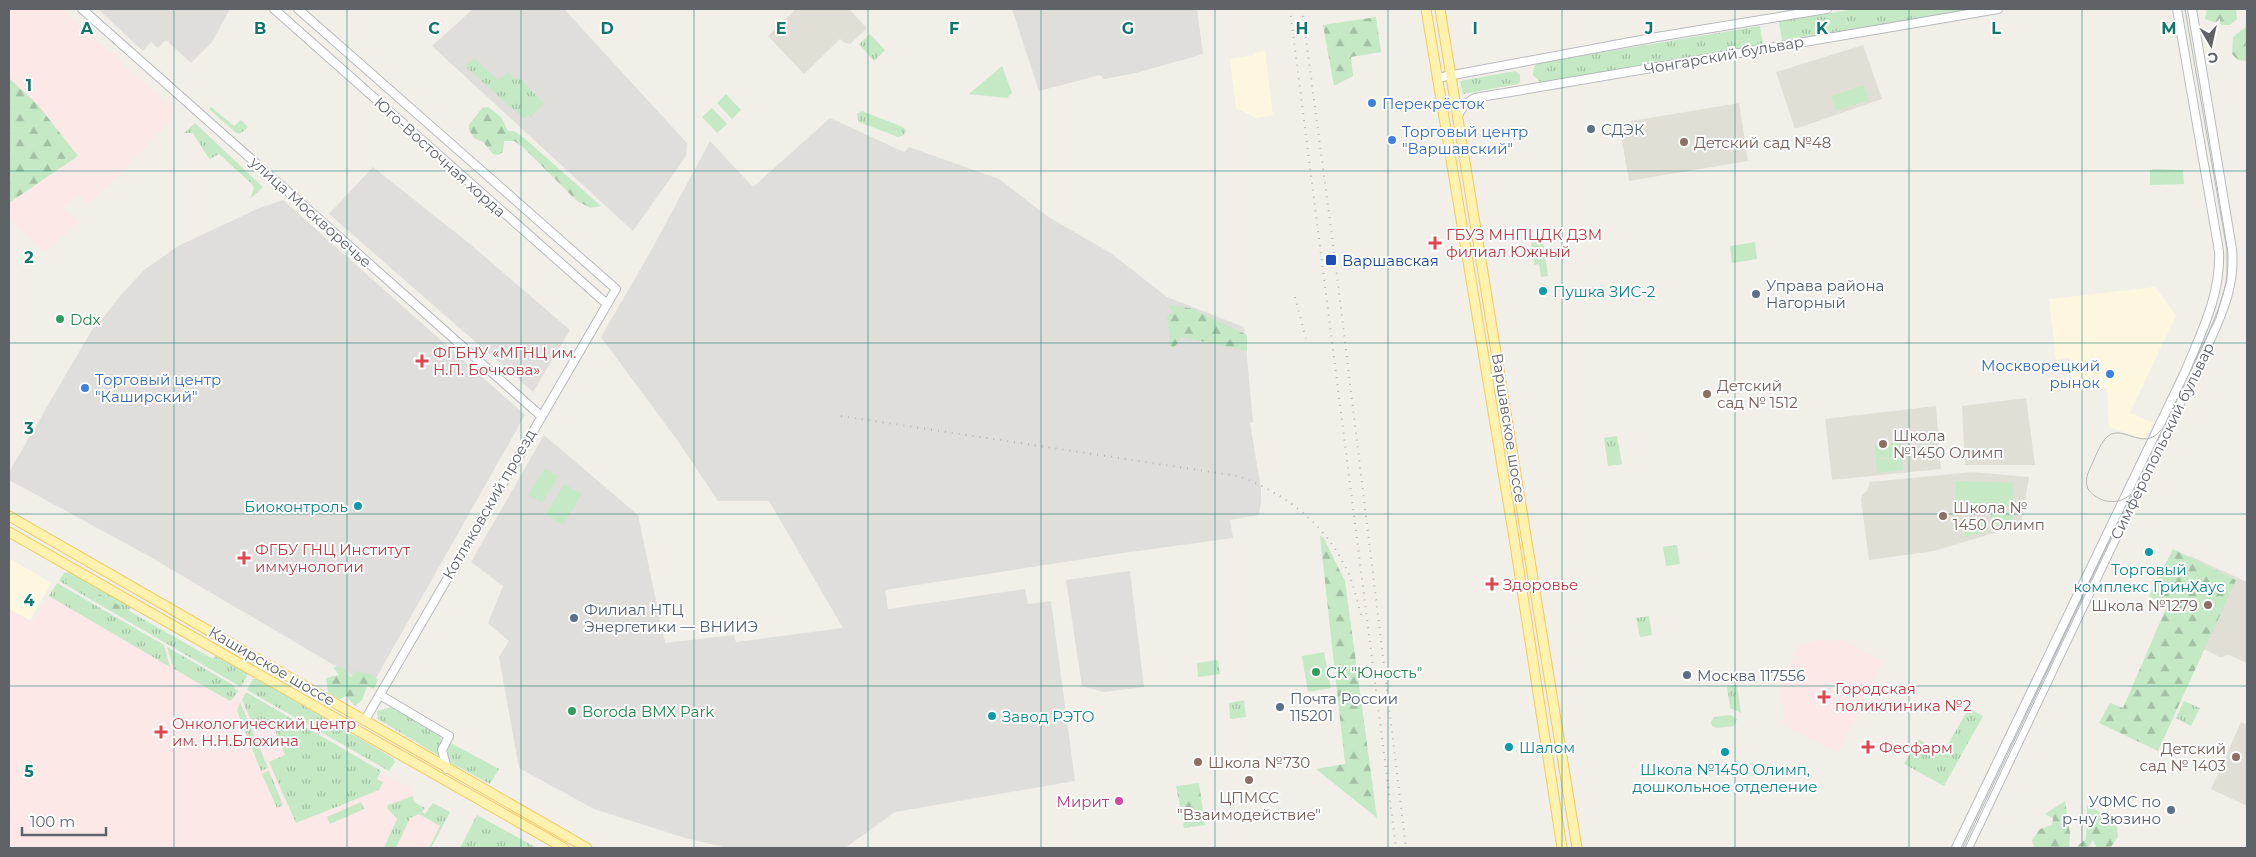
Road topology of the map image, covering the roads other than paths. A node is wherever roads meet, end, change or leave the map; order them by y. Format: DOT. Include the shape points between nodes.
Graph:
graph roads {
  1 [pos="82,9"];
  2 [pos="274,9"];
  3 [pos="298,9"];
  4 [pos="1426,9"];
  5 [pos="1440,9"];
  6 [pos="1827,9"];
  7 [pos="1998,9"];
  8 [pos="2177,9"];
  9 [pos="2192,9"];
  10 [pos="1452,75"];
  11 [pos="1438,78"];
  12 [pos="1458,115"];
  13 [pos="616,289"];
  14 [pos="607,304"];
  15 [pos="541,416"];
  16 [pos="9,516"];
  17 [pos="9,532"];
  18 [pos="380,694"];
  19 [pos="365,720"];
  20 [pos="447,769"];
  21 [pos="564,848"];
  22 [pos="587,848"];
  23 [pos="1562,848"];
  24 [pos="1577,848"];
  25 [pos="1956,848"];
  26 [pos="1968,848"];
  1 -- 15 [label="main road, улица Москворечье"];
  2 -- 14 [label="main road, Юго-Восточная хорда"];
  3 -- 13 [label="main road, Юго-Восточная хорда"];
  4 -- 11 [label="main road, Варшавское шоссе"];
  5 -- 10 [label="main road, Варшавское шоссе"];
  6 -- 10 [label="main road, Чонгарский бульвар"];
  7 -- 12 [label="main road, Чонгарский бульвар" via="1475,98 1465,104"];
  8 -- 25 [label="main road, Симферопольский бульвар" via="2219,251 2220,267 2215,293 2185,372"];
  9 -- 26 [label="main road, Симферопольский бульвар" via="2232,249 2234,266 2228,299"];
  10 -- 11 [label="main road, Чонгарский бульвар"];
  10 -- 12 [label="main road, Варшавское шоссе"];
  11 -- 23 [label="main road, Варшавское шоссе"];
  12 -- 24 [label="main road, Варшавское шоссе"];
  13 -- 14 [label="main road, Котляковский проезд"];
  14 -- 15 [label="main road, Котляковский проезд"];
  15 -- 18 [label="main road, Котляковский проезд"];
  16 -- 19 [label="main road, Каширское шоссе"];
  17 -- 21 [label="main road, Каширское шоссе"];
  18 -- 19 [label="main road, Котляковский проезд"];
  18 -- 20 [label="main road" via="449,736 442,750"];
  19 -- 20 [label="main road, Каширское шоссе"];
  20 -- 22 [label="main road, Каширское шоссе"];
}
